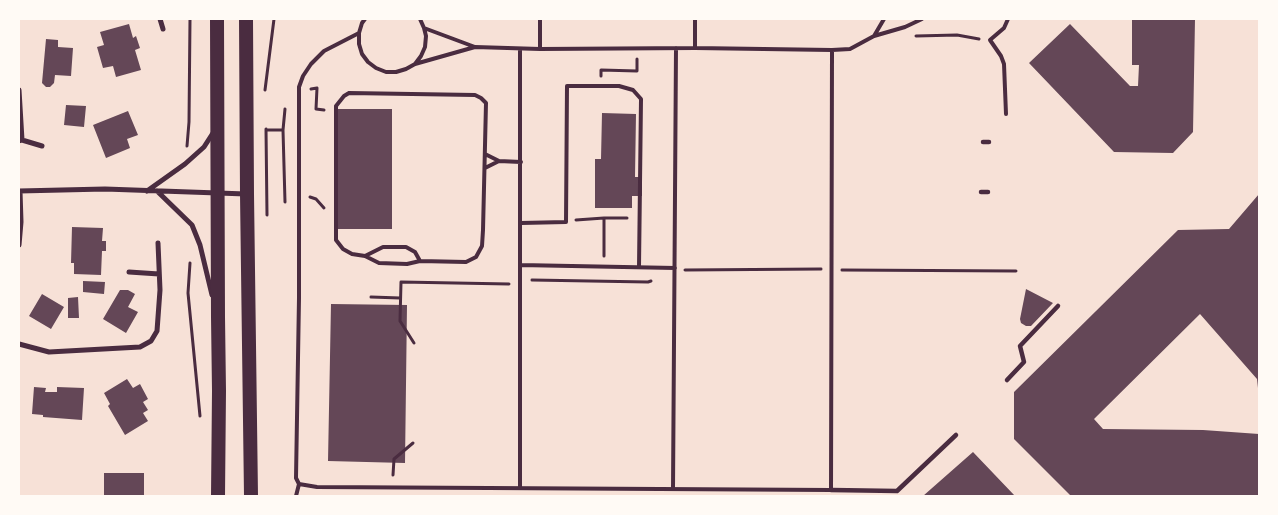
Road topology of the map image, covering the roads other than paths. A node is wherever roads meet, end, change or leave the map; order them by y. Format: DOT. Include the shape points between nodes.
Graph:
graph roads {
  1 [pos="160,19"];
  2 [pos="217,19"];
  3 [pos="246,19"];
  4 [pos="366,19"];
  5 [pos="420,19"];
  6 [pos="540,19"];
  7 [pos="695,19"];
  8 [pos="884,19"];
  9 [pos="922,19"];
  10 [pos="1008,19"];
  11 [pos="163,28"];
  12 [pos="424,28"];
  13 [pos="359,33"];
  14 [pos="874,36"];
  15 [pos="475,48"];
  16 [pos="676,48"];
  17 [pos="694,48"];
  18 [pos="520,49"];
  19 [pos="540,49"];
  20 [pos="832,50"];
  21 [pos="414,64"];
  22 [pos="19,90"];
  23 [pos="1006,114"];
  24 [pos="218,126"];
  25 [pos="20,140"];
  26 [pos="983,142"];
  27 [pos="989,142"];
  28 [pos="42,146"];
  29 [pos="485,154"];
  30 [pos="499,161"];
  31 [pos="521,162"];
  32 [pos="485,168"];
  33 [pos="19,191"];
  34 [pos="147,191"];
  35 [pos="158,191"];
  36 [pos="981,192"];
  37 [pos="988,192"];
  38 [pos="218,193"];
  39 [pos="247,194"];
  40 [pos="520,223"];
  41 [pos="158,243"];
  42 [pos="19,244"];
  43 [pos="365,256"];
  44 [pos="420,260"];
  45 [pos="520,265"];
  46 [pos="639,267"];
  47 [pos="675,268"];
  48 [pos="129,272"];
  49 [pos="159,274"];
  50 [pos="1058,306"];
  51 [pos="218,317"];
  52 [pos="19,344"];
  53 [pos="1007,380"];
  54 [pos="956,435"];
  55 [pos="299,484"];
  56 [pos="520,488"];
  57 [pos="673,489"];
  58 [pos="830,490"];
  59 [pos="218,496"];
  60 [pos="251,496"];
  61 [pos="296,496"];
  1 -- 11 [label="street"];
  2 -- 24 [label="highway"];
  3 -- 39 [label="highway"];
  4 -- 13 [label="lane"];
  5 -- 12 [label="lane"];
  6 -- 19 [label="lane"];
  7 -- 17 [label="lane"];
  8 -- 14 [label="lane"];
  9 -- 14 [label="lane"];
  10 -- 23 [label="lane" via="1004,28 990,40 1004,64"];
  12 -- 15 [label="lane"];
  12 -- 21 [label="lane" via="425,47"];
  13 -- 21 [label="lane" via="362,54 376,68 396,72"];
  13 -- 55 [label="lane" via="324,51 311,64 302,76 299,94 296,478"];
  14 -- 20 [label="lane" via="850,49"];
  15 -- 18 [label="lane"];
  15 -- 21 [label="lane"];
  16 -- 17 [label="lane"];
  16 -- 19 [label="lane"];
  16 -- 47 [label="lane"];
  17 -- 20 [label="lane"];
  18 -- 19 [label="lane"];
  18 -- 31 [label="lane"];
  20 -- 58 [label="lane"];
  22 -- 25 [label="street"];
  24 -- 34 [label="street" via="204,147"];
  24 -- 38 [label="highway"];
  25 -- 28 [label="street"];
  26 -- 27 [label="street"];
  29 -- 30 [label="lane"];
  29 -- 32 [label="lane"];
  29 -- 43 [label="lane" via="486,103 482,98 349,93 344,96 336,106 336,240 352,254"];
  30 -- 31 [label="lane"];
  30 -- 32 [label="lane"];
  31 -- 40 [label="lane"];
  32 -- 44 [label="lane" via="484,230 482,246 476,257 466,262"];
  33 -- 34 [label="street"];
  33 -- 42 [label="street"];
  34 -- 35 [label="street"];
  35 -- 38 [label="street"];
  35 -- 51 [label="street" via="192,225"];
  36 -- 37 [label="street"];
  38 -- 39 [label="street"];
  38 -- 51 [label="highway"];
  39 -- 60 [label="highway"];
  40 -- 45 [label="lane"];
  40 -- 46 [label="lane" via="566,222 566,86 619,86 633,90 641,99"];
  41 -- 49 [label="street"];
  43 -- 44 [label="lane" via="379,263 407,264"];
  43 -- 44 [label="lane" via="384,247 406,247"];
  45 -- 46 [label="lane"];
  45 -- 56 [label="lane"];
  46 -- 47 [label="lane"];
  47 -- 57 [label="lane"];
  48 -- 49 [label="street"];
  49 -- 52 [label="street" via="157,331 151,341 140,347 49,352"];
  50 -- 53 [label="street" via="1020,346 1024,362"];
  51 -- 59 [label="highway"];
  54 -- 58 [label="street" via="896,491"];
  55 -- 56 [label="lane" via="317,487"];
  55 -- 61 [label="lane"];
  56 -- 57 [label="lane"];
  57 -- 58 [label="lane"];
}
